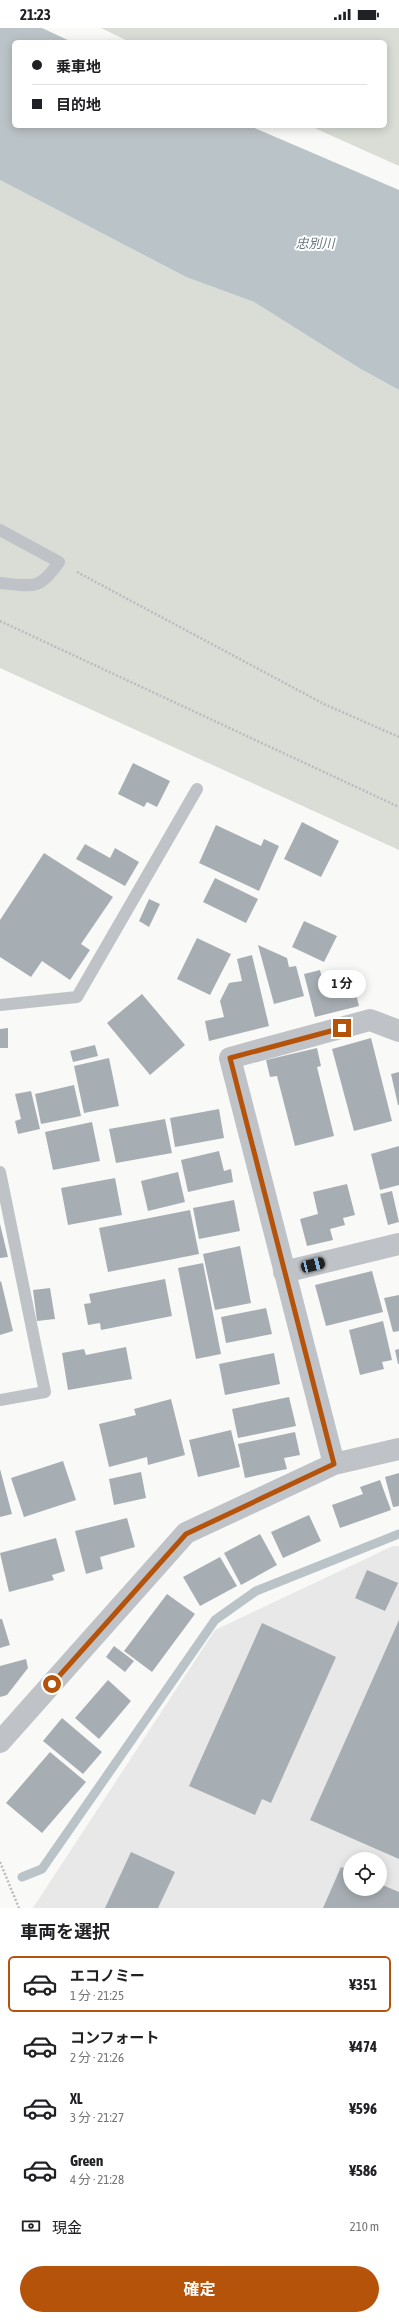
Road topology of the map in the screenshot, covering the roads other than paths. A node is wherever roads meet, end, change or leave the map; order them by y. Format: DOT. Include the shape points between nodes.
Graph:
graph roads {
  1 [pos="0,530"];
  2 [pos="0,583"];
  3 [pos="197,789"];
  4 [pos="0,1005"];
  5 [pos="399,1031"];
  6 [pos="0,1172"];
  7 [pos="399,1244"];
  8 [pos="284,1272"];
  9 [pos="0,1400"];
  10 [pos="399,1449"];
  11 [pos="334,1464"];
  12 [pos="0,1742"];
  1 -- 2 [label="lane" via="59,562 41,583 34,586"];
  3 -- 4 [label="lane" via="76,997"];
  5 -- 8 [label="street" via="370,1020 230,1058"];
  6 -- 9 [label="lane" via="45,1392"];
  7 -- 8 [label="street"];
  8 -- 11 [label="street"];
  10 -- 11 [label="street"];
  11 -- 12 [label="street" via="186,1534"];
}
